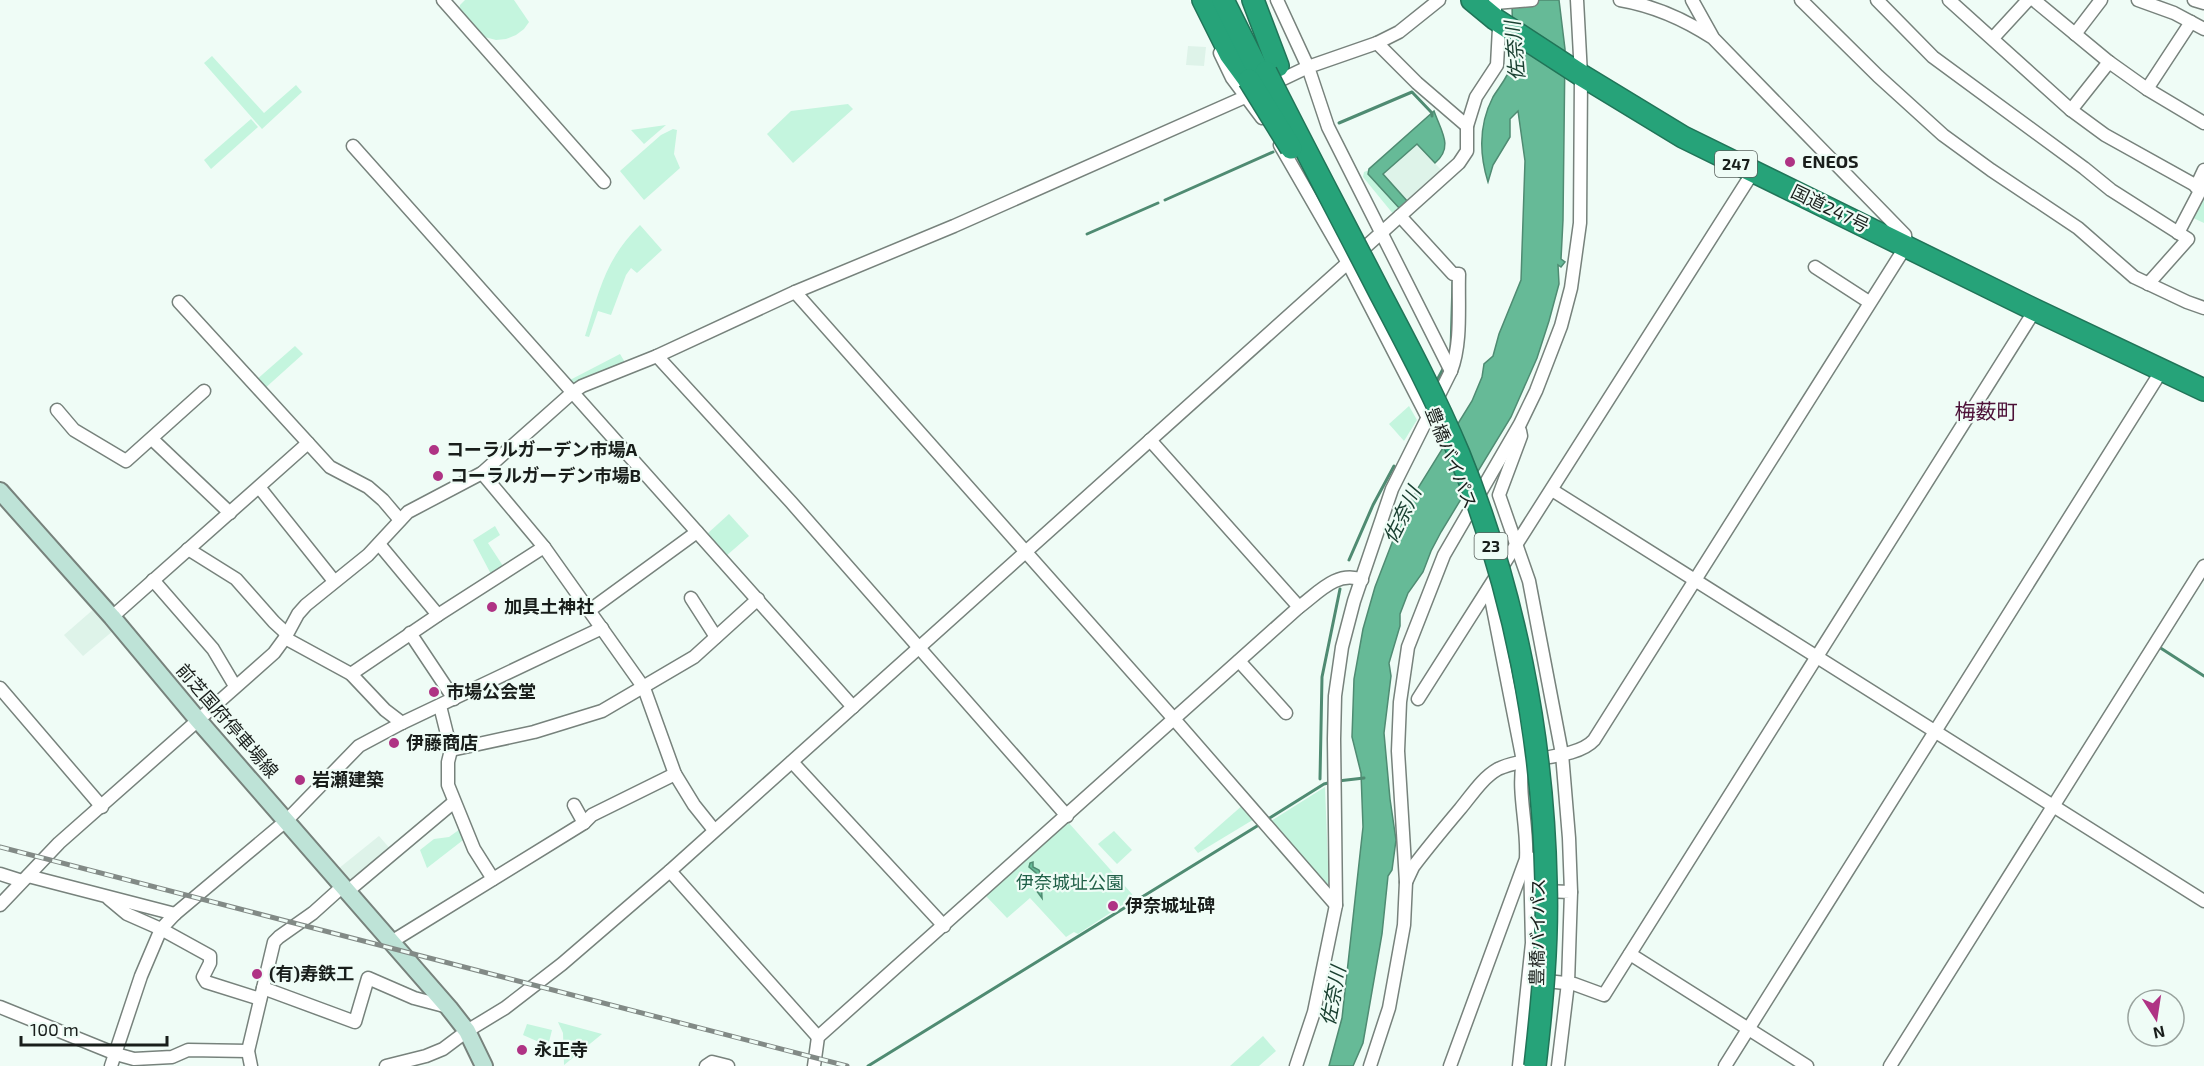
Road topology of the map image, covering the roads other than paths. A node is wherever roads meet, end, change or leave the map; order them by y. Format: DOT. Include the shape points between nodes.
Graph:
graph roads {
  1 [pos="442,0"];
  2 [pos="1195,0"];
  3 [pos="1203,0"];
  4 [pos="1223,0"];
  5 [pos="1229,0"];
  6 [pos="1253,0"];
  7 [pos="1277,0"];
  8 [pos="1439,0"];
  9 [pos="1472,0"];
  10 [pos="1532,0"];
  11 [pos="1577,0"];
  12 [pos="1620,0"];
  13 [pos="1692,0"];
  14 [pos="1801,0"];
  15 [pos="1877,0"];
  16 [pos="1948,0"];
  17 [pos="2028,0"];
  18 [pos="2034,0"];
  19 [pos="2101,0"];
  20 [pos="2138,0"];
  21 [pos="2194,0"];
  22 [pos="2204,3"];
  23 [pos="1498,10"];
  24 [pos="2191,22"];
  25 [pos="2204,30"];
  26 [pos="2074,34"];
  27 [pos="1713,38"];
  28 [pos="1993,38"];
  29 [pos="1377,43"];
  30 [pos="2109,62"];
  31 [pos="1308,67"];
  32 [pos="1577,73"];
  33 [pos="1260,78"];
  34 [pos="2147,88"];
  35 [pos="2071,110"];
  36 [pos="2204,123"];
  37 [pos="1467,126"];
  38 [pos="353,146"];
  39 [pos="2204,171"];
  40 [pos="1753,172"];
  41 [pos="604,182"];
  42 [pos="2200,188"];
  43 [pos="1400,216"];
  44 [pos="1382,232"];
  45 [pos="2178,233"];
  46 [pos="1906,246"];
  47 [pos="1348,263"];
  48 [pos="1815,267"];
  49 [pos="2148,284"];
  50 [pos="795,292"];
  51 [pos="179,302"];
  52 [pos="1869,302"];
  53 [pos="2204,308"];
  54 [pos="2036,310"];
  55 [pos="657,356"];
  56 [pos="2162,370"];
  57 [pos="1450,371"];
  58 [pos="2204,390"];
  59 [pos="204,391"];
  60 [pos="573,392"];
  61 [pos="57,410"];
  62 [pos="1428,418"];
  63 [pos="1520,424"];
  64 [pos="152,439"];
  65 [pos="1150,440"];
  66 [pos="308,443"];
  67 [pos="482,473"];
  68 [pos="259,487"];
  69 [pos="1552,490"];
  70 [pos="0,491"];
  71 [pos="230,513"];
  72 [pos="400,520"];
  73 [pos="697,532"];
  74 [pos="379,544"];
  75 [pos="1517,544"];
  76 [pos="544,547"];
  77 [pos="188,549"];
  78 [pos="1025,552"];
  79 [pos="2204,566"];
  80 [pos="153,580"];
  81 [pos="334,580"];
  82 [pos="1362,580"];
  83 [pos="1695,580"];
  84 [pos="1489,588"];
  85 [pos="691,598"];
  86 [pos="758,599"];
  87 [pos="1299,607"];
  88 [pos="590,610"];
  89 [pos="438,615"];
  90 [pos="112,617"];
  91 [pos="602,628"];
  92 [pos="410,633"];
  93 [pos="286,636"];
  94 [pos="716,637"];
  95 [pos="918,647"];
  96 [pos="1817,657"];
  97 [pos="1239,661"];
  98 [pos="351,674"];
  99 [pos="235,686"];
  100 [pos="0,688"];
  101 [pos="644,688"];
  102 [pos="454,699"];
  103 [pos="1418,699"];
  104 [pos="440,706"];
  105 [pos="853,707"];
  106 [pos="1286,713"];
  107 [pos="1174,719"];
  108 [pos="198,720"];
  109 [pos="402,723"];
  110 [pos="1935,731"];
  111 [pos="451,750"];
  112 [pos="1562,754"];
  113 [pos="1523,761"];
  114 [pos="792,762"];
  115 [pos="675,774"];
  116 [pos="454,802"];
  117 [pos="574,805"];
  118 [pos="102,807"];
  119 [pos="2054,807"];
  120 [pos="1068,816"];
  121 [pos="287,820"];
  122 [pos="584,823"];
  123 [pos="714,830"];
  124 [pos="1527,831"];
  125 [pos="670,871"];
  126 [pos="0,874"];
  127 [pos="25,879"];
  128 [pos="493,879"];
  129 [pos="1406,882"];
  130 [pos="346,888"];
  131 [pos="1532,890"];
  132 [pos="1570,892"];
  133 [pos="109,899"];
  134 [pos="2204,902"];
  135 [pos="1336,904"];
  136 [pos="0,905"];
  137 [pos="175,914"];
  138 [pos="944,926"];
  139 [pos="161,929"];
  140 [pos="391,942"];
  141 [pos="1630,954"];
  142 [pos="1529,979"];
  143 [pos="1568,984"];
  144 [pos="261,994"];
  145 [pos="0,1006"];
  146 [pos="449,1008"];
  147 [pos="1748,1030"];
  148 [pos="467,1031"];
  149 [pos="818,1037"];
  150 [pos="248,1051"];
  151 [pos="113,1060"];
  152 [pos="250,1066"];
  153 [pos="386,1066"];
  154 [pos="484,1066"];
  155 [pos="706,1066"];
  156 [pos="728,1066"];
  157 [pos="814,1066"];
  158 [pos="1296,1066"];
  159 [pos="1370,1066"];
  160 [pos="1450,1066"];
  161 [pos="1519,1066"];
  162 [pos="1528,1066"];
  163 [pos="1535,1066"];
  164 [pos="1558,1066"];
  165 [pos="1725,1066"];
  166 [pos="1807,1066"];
  167 [pos="1890,1066"];
  1 -- 41 [label="street"];
  2 -- 33 [label="street" via="1232,78"];
  3 -- 33 [label="highway" via="1230,54"];
  4 -- 33 [label="highway, 豊橋バイパス / 23"];
  5 -- 33 [label="highway, 豊橋バイパス / 23"];
  6 -- 33 [label="highway"];
  7 -- 31 [label="street"];
  8 -- 29 [label="street" via="1399,32"];
  9 -- 23 [label="highway, 国道247号 / 247"];
  10 -- 23 [label="street"];
  11 -- 32 [label="street"];
  12 -- 27 [label="street" via="1682,18"];
  13 -- 27 [label="street"];
  14 -- 49 [label="street" via="1943,135 2078,228 2134,277"];
  15 -- 45 [label="street" via="1932,57 2110,190"];
  16 -- 28 [label="street"];
  17 -- 28 [label="street"];
  18 -- 26 [label="street"];
  19 -- 26 [label="street"];
  20 -- 24 [label="street"];
  21 -- 22 [label="street"];
  23 -- 32 [label="highway, 国道247号 / 247"];
  23 -- 37 [label="street" via="1497,66 1476,97"];
  24 -- 25 [label="street"];
  24 -- 34 [label="street"];
  26 -- 30 [label="street"];
  27 -- 46 [label="street" via="1905,235"];
  28 -- 35 [label="street"];
  29 -- 31 [label="street"];
  29 -- 37 [label="street"];
  30 -- 34 [label="street"];
  30 -- 35 [label="street"];
  31 -- 33 [label="street"];
  31 -- 44 [label="street" via="1328,127"];
  32 -- 40 [label="highway, 国道247号 / 247" via="1683,137"];
  32 -- 63 [label="street" via="1577,254 1561,326"];
  33 -- 47 [label="street" via="1269,126"];
  33 -- 50 [label="street" via="954,226"];
  33 -- 162 [label="highway, 豊橋バイパス / 23, bridge" via="1344,233 1452,457 1474,514 1506,622 1520,685 1538,823 1537,990"];
  33 -- 163 [label="highway, 豊橋バイパス / 23, bridge" via="1289,119 1409,348 1459,454 1495,556 1536,747 1544,822 1543,991"];
  34 -- 36 [label="street"];
  35 -- 42 [label="street" via="2105,135"];
  37 -- 43 [label="street" via="1467,151 1459,163"];
  38 -- 60 [label="street"];
  39 -- 42 [label="street"];
  40 -- 46 [label="highway, 国道247号 / 247"];
  40 -- 69 [label="street"];
  42 -- 45 [label="street"];
  43 -- 44 [label="street"];
  43 -- 57 [label="street" via="1453,274 1459,274 1457,342"];
  44 -- 47 [label="street"];
  44 -- 57 [label="street"];
  45 -- 49 [label="street" via="2188,239"];
  46 -- 52 [label="street"];
  46 -- 54 [label="highway, 国道247号 / 247"];
  47 -- 62 [label="street"];
  47 -- 65 [label="street"];
  48 -- 52 [label="street"];
  49 -- 53 [label="street"];
  50 -- 55 [label="street"];
  50 -- 78 [label="street"];
  51 -- 66 [label="street"];
  52 -- 83 [label="street"];
  54 -- 56 [label="highway, 国道247号 / 247"];
  54 -- 96 [label="street"];
  55 -- 60 [label="street"];
  55 -- 95 [label="street"];
  56 -- 58 [label="highway, 国道247号 / 247"];
  56 -- 110 [label="street"];
  57 -- 62 [label="street"];
  59 -- 64 [label="street"];
  60 -- 67 [label="street"];
  60 -- 73 [label="street"];
  61 -- 64 [label="street" via="74,430 126,461"];
  62 -- 82 [label="street" via="1392,489"];
  63 -- 75 [label="street" via="1521,436 1499,495"];
  63 -- 129 [label="street" via="1444,555 1408,647 1398,751"];
  64 -- 71 [label="street"];
  65 -- 78 [label="street"];
  65 -- 87 [label="street"];
  66 -- 68 [label="street"];
  66 -- 72 [label="street" via="330,467 368,487"];
  67 -- 72 [label="street"];
  67 -- 76 [label="street"];
  68 -- 71 [label="street"];
  68 -- 81 [label="street"];
  69 -- 75 [label="street"];
  69 -- 83 [label="street"];
  70 -- 90 [label="main road, 前芝国府停車場線"];
  71 -- 77 [label="street"];
  72 -- 74 [label="street"];
  73 -- 86 [label="street"];
  73 -- 88 [label="street"];
  74 -- 81 [label="street"];
  74 -- 89 [label="street"];
  75 -- 84 [label="street"];
  75 -- 112 [label="street" via="1537,615"];
  76 -- 88 [label="street"];
  76 -- 89 [label="street"];
  77 -- 80 [label="street"];
  77 -- 93 [label="street" via="236,579"];
  78 -- 95 [label="street"];
  78 -- 107 [label="street"];
  79 -- 119 [label="street"];
  80 -- 90 [label="street"];
  80 -- 99 [label="street" via="213,649"];
  81 -- 93 [label="street" via="306,604"];
  82 -- 87 [label="street" via="1344,576"];
  82 -- 135 [label="street" via="1342,647 1335,696"];
  83 -- 96 [label="street"];
  83 -- 112 [label="street" via="1594,740 1586,747"];
  84 -- 103 [label="street"];
  84 -- 113 [label="street"];
  85 -- 94 [label="street"];
  86 -- 94 [label="street"];
  86 -- 105 [label="street"];
  87 -- 97 [label="street"];
  88 -- 91 [label="street"];
  89 -- 92 [label="street"];
  90 -- 108 [label="main road, 前芝国府停車場線"];
  91 -- 101 [label="street"];
  91 -- 102 [label="street"];
  92 -- 98 [label="street"];
  92 -- 102 [label="street"];
  93 -- 98 [label="street"];
  93 -- 99 [label="street" via="274,652"];
  94 -- 101 [label="street" via="694,657"];
  95 -- 105 [label="street"];
  95 -- 120 [label="street"];
  96 -- 110 [label="street"];
  96 -- 141 [label="street"];
  97 -- 106 [label="street"];
  97 -- 107 [label="street"];
  98 -- 109 [label="street"];
  99 -- 108 [label="street"];
  100 -- 118 [label="street"];
  101 -- 111 [label="street" via="603,711 534,732"];
  101 -- 115 [label="street"];
  102 -- 104 [label="street"];
  104 -- 109 [label="street"];
  104 -- 111 [label="street"];
  105 -- 114 [label="street"];
  107 -- 120 [label="street"];
  107 -- 135 [label="street"];
  108 -- 118 [label="street"];
  108 -- 121 [label="main road, 前芝国府停車場線"];
  109 -- 121 [label="street" via="359,746"];
  110 -- 119 [label="street"];
  110 -- 147 [label="street"];
  111 -- 116 [label="street" via="447,779"];
  112 -- 113 [label="street"];
  112 -- 132 [label="street"];
  113 -- 124 [label="street"];
  113 -- 129 [label="street" via="1495,771 1480,784 1413,867"];
  114 -- 123 [label="street"];
  114 -- 138 [label="street"];
  115 -- 122 [label="street" via="592,815"];
  115 -- 123 [label="street"];
  116 -- 128 [label="street" via="478,858"];
  116 -- 130 [label="street"];
  117 -- 122 [label="street"];
  118 -- 127 [label="street" via="59,843"];
  119 -- 134 [label="street"];
  119 -- 167 [label="street"];
  120 -- 138 [label="street"];
  121 -- 130 [label="main road, 前芝国府停車場線"];
  121 -- 137 [label="street"];
  122 -- 128 [label="street"];
  123 -- 125 [label="street"];
  124 -- 131 [label="street"];
  124 -- 160 [label="street" via="1523,869"];
  125 -- 148 [label="street" via="562,964 505,1008"];
  125 -- 149 [label="street"];
  126 -- 127 [label="street"];
  127 -- 133 [label="street"];
  127 -- 136 [label="street"];
  128 -- 140 [label="street"];
  129 -- 159 [label="street" via="1396,973"];
  130 -- 140 [label="main road, 前芝国府停車場線"];
  130 -- 144 [label="street" via="274,942"];
  131 -- 132 [label="street"];
  131 -- 142 [label="street"];
  132 -- 143 [label="street"];
  133 -- 137 [label="street"];
  133 -- 139 [label="street" via="127,914"];
  135 -- 158 [label="street" via="1314,1012"];
  137 -- 139 [label="street"];
  138 -- 149 [label="street"];
  139 -- 144 [label="street" via="210,956 203,977 206,982"];
  139 -- 151 [label="street"];
  140 -- 146 [label="main road, 前芝国府停車場線"];
  141 -- 143 [label="street" via="1604,995"];
  141 -- 147 [label="street"];
  142 -- 143 [label="street"];
  142 -- 161 [label="street"];
  143 -- 164 [label="street"];
  144 -- 146 [label="street" via="355,1022 369,978"];
  144 -- 150 [label="street"];
  145 -- 151 [label="street"];
  146 -- 148 [label="main road, 前芝国府停車場線"];
  147 -- 165 [label="street"];
  147 -- 166 [label="street"];
  148 -- 153 [label="street" via="443,1049"];
  148 -- 154 [label="main road, 前芝国府停車場線"];
  149 -- 157 [label="street"];
  150 -- 151 [label="street" via="188,1050 172,1057"];
  150 -- 152 [label="street"];
  155 -- 156 [label="street" via="712,1062"];
}
